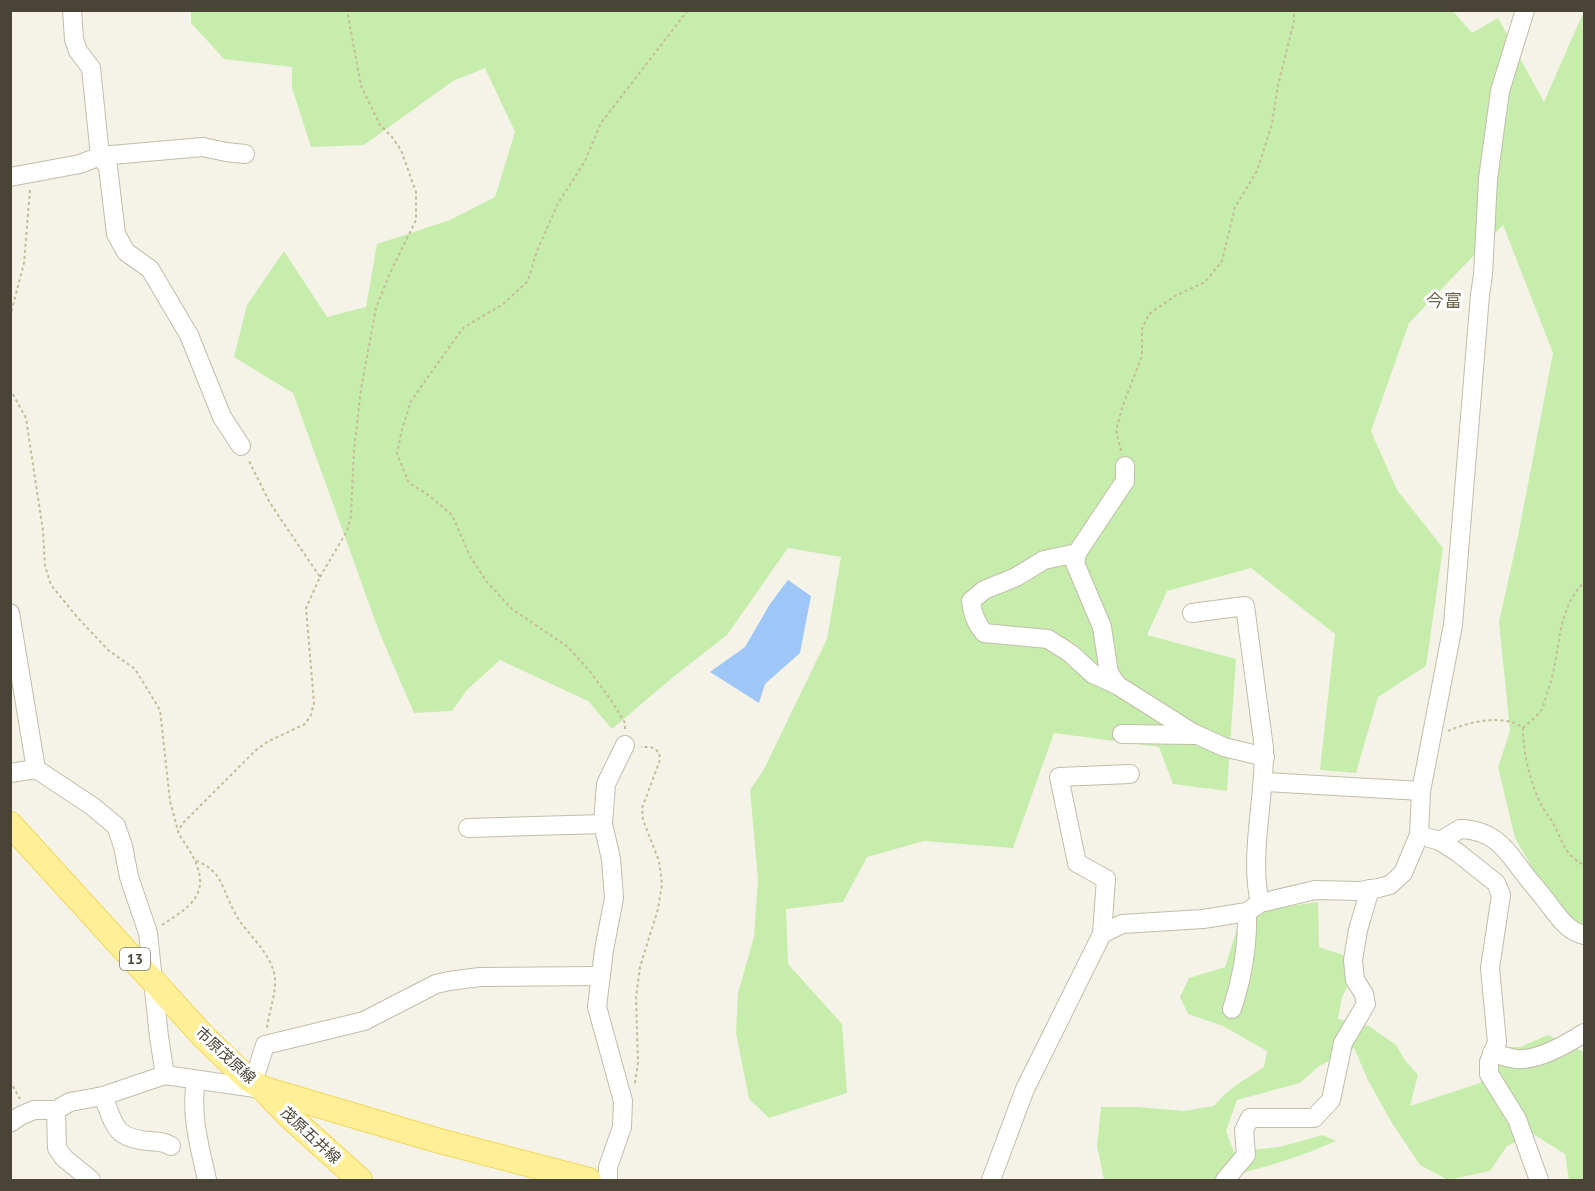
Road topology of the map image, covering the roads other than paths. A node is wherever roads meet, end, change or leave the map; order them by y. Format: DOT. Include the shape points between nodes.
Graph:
graph roads {
  1 [pos="72,10"];
  2 [pos="1525,10"];
  3 [pos="245,153"];
  4 [pos="100,156"];
  5 [pos="10,177"];
  6 [pos="241,446"];
  7 [pos="1125,466"];
  8 [pos="1077,553"];
  9 [pos="10,613"];
  10 [pos="1192,613"];
  11 [pos="1117,685"];
  12 [pos="1122,734"];
  13 [pos="1198,735"];
  14 [pos="625,745"];
  15 [pos="1264,757"];
  16 [pos="36,769"];
  17 [pos="10,773"];
  18 [pos="1130,774"];
  19 [pos="1264,782"];
  20 [pos="1420,791"];
  21 [pos="10,824"];
  22 [pos="603,824"];
  23 [pos="468,828"];
  24 [pos="1419,835"];
  25 [pos="1440,841"];
  26 [pos="1370,889"];
  27 [pos="1253,908"];
  28 [pos="1102,934"];
  29 [pos="1584,935"];
  30 [pos="600,976"];
  31 [pos="153,980"];
  32 [pos="1232,1009"];
  33 [pos="1584,1033"];
  34 [pos="1492,1053"];
  35 [pos="165,1075"];
  36 [pos="196,1081"];
  37 [pos="256,1084"];
  38 [pos="104,1096"];
  39 [pos="56,1110"];
  40 [pos="10,1124"];
  41 [pos="171,1146"];
  42 [pos="91,1180"];
  43 [pos="207,1180"];
  44 [pos="360,1180"];
  45 [pos="589,1180"];
  46 [pos="608,1180"];
  47 [pos="991,1180"];
  48 [pos="1225,1180"];
  49 [pos="1539,1180"];
  1 -- 4 [label="street" via="74,39 91,68"];
  2 -- 20 [label="street" via="1500,92 1490,159 1484,274 1453,625"];
  3 -- 4 [label="street" via="203,147"];
  4 -- 5 [label="street" via="80,164"];
  4 -- 6 [label="street" via="108,167 116,234 126,252 150,269 183,326 222,417"];
  7 -- 8 [label="street" via="1125,481"];
  8 -- 11 [label="street" via="1075,563 1102,627 1109,673"];
  8 -- 11 [label="street" via="1044,560 984,590 971,601 972,612 984,633 1048,639 1093,674"];
  9 -- 16 [label="street"];
  10 -- 15 [label="street" via="1245,606"];
  11 -- 13 [label="street"];
  12 -- 13 [label="street"];
  13 -- 15 [label="street" via="1224,747"];
  14 -- 22 [label="street" via="606,784"];
  15 -- 19 [label="street"];
  16 -- 17 [label="street"];
  16 -- 31 [label="street" via="116,826 148,933"];
  18 -- 28 [label="street" via="1059,777 1077,863 1106,879"];
  19 -- 20 [label="street"];
  19 -- 27 [label="street" via="1258,832 1258,893"];
  20 -- 24 [label="street"];
  21 -- 31 [label="main road, 市原茂原線 / 13"];
  22 -- 23 [label="street"];
  22 -- 30 [label="street" via="614,898"];
  24 -- 25 [label="street"];
  24 -- 26 [label="street" via="1403,873 1390,885"];
  25 -- 29 [label="street" via="1461,829 1472,829 1498,841 1572,932"];
  25 -- 34 [label="street" via="1484,871 1501,895 1490,968 1497,1042"];
  26 -- 27 [label="street" via="1315,890"];
  26 -- 48 [label="street" via="1353,960 1355,980 1366,1004 1343,1043 1331,1100 1314,1118 1250,1118 1245,1130 1246,1155"];
  27 -- 28 [label="street" via="1203,919 1122,924"];
  27 -- 32 [label="street" via="1246,961"];
  28 -- 47 [label="street" via="1024,1089"];
  30 -- 37 [label="street" via="480,977 436,984 364,1021 265,1045"];
  30 -- 46 [label="street" via="597,1007 623,1101 622,1127 608,1167"];
  31 -- 35 [label="street"];
  31 -- 37 [label="main road, 市原茂原線 / 13" via="205,1038"];
  33 -- 34 [label="street" via="1566,1045 1529,1059"];
  34 -- 49 [label="street" via="1489,1074 1517,1119"];
  35 -- 36 [label="street"];
  35 -- 38 [label="street"];
  36 -- 37 [label="street"];
  36 -- 43 [label="street" via="196,1130"];
  37 -- 44 [label="main road, 茂原五井線"];
  37 -- 45 [label="main road, 市原茂原線 / 13" via="436,1140"];
  38 -- 39 [label="street" via="70,1102"];
  38 -- 41 [label="street" via="118,1131 131,1139 164,1141"];
  39 -- 40 [label="street" via="34,1110"];
  39 -- 42 [label="street" via="57,1148"];
}
